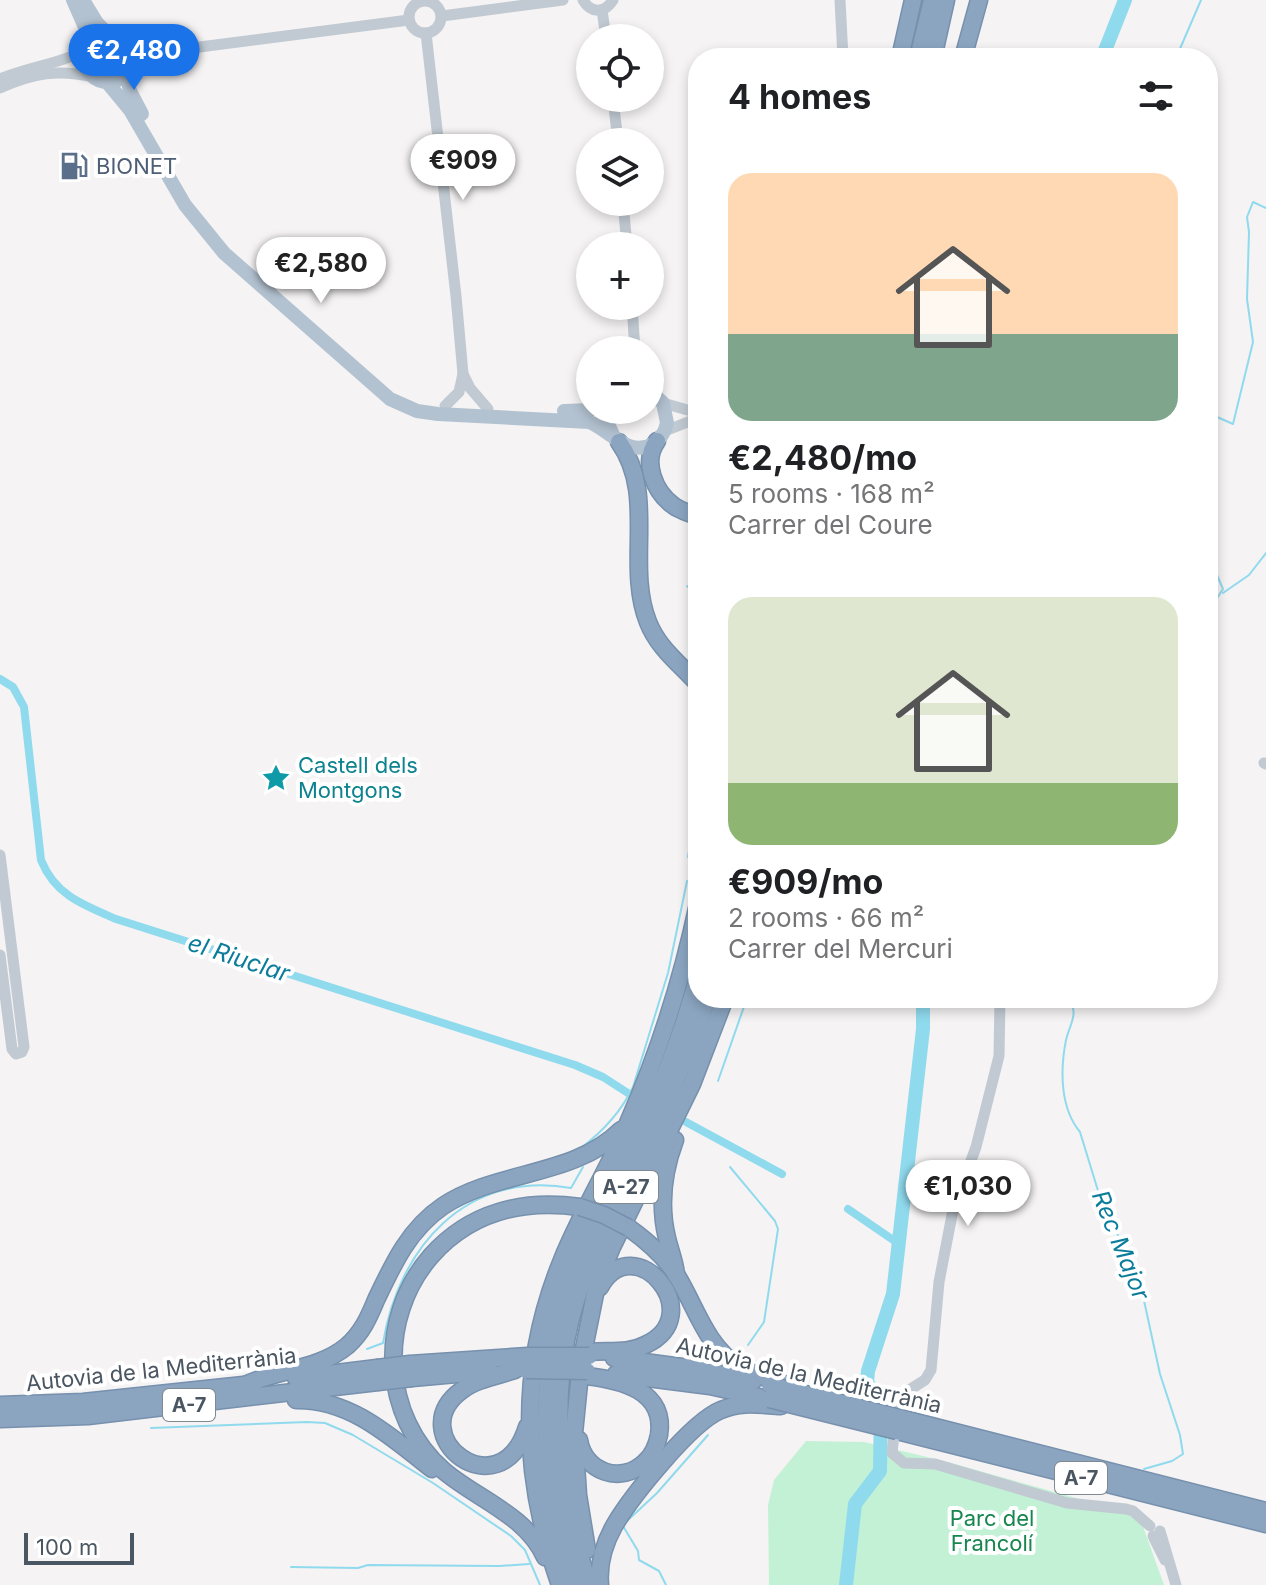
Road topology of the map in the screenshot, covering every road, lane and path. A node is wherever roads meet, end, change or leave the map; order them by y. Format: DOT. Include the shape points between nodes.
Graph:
graph roads {
  1 [pos="73,0"];
  2 [pos="83,0"];
  3 [pos="425,0"];
  4 [pos="563,0"];
  5 [pos="583,0"];
  6 [pos="840,0"];
  7 [pos="913,0"];
  8 [pos="932,0"];
  9 [pos="946,0"];
  10 [pos="979,0"];
  11 [pos="611,3"];
  12 [pos="442,16"];
  13 [pos="409,20"];
  14 [pos="608,24"];
  15 [pos="426,33"];
  16 [pos="108,34"];
  17 [pos="123,39"];
  18 [pos="88,46"];
  19 [pos="842,48"];
  20 [pos="902,48"];
  21 [pos="920,48"];
  22 [pos="935,48"];
  23 [pos="966,48"];
  24 [pos="184,49"];
  25 [pos="128,71"];
  26 [pos="0,79"];
  27 [pos="100,79"];
  28 [pos="0,88"];
  29 [pos="463,374"];
  30 [pos="664,403"];
  31 [pos="445,406"];
  32 [pos="664,406"];
  33 [pos="488,409"];
  34 [pos="576,410"];
  35 [pos="688,412"];
  36 [pos="688,421"];
  37 [pos="608,424"];
  38 [pos="661,436"];
  39 [pos="616,440"];
  40 [pos="688,512"];
  41 [pos="688,674"];
  42 [pos="0,855"];
  43 [pos="688,944"];
  44 [pos="0,955"];
  45 [pos="2,990"];
  46 [pos="688,1006"];
  47 [pos="715,1008"];
  48 [pos="718,1008"];
  49 [pos="719,1008"];
  50 [pos="1000,1008"];
  51 [pos="628,1123"];
  52 [pos="676,1275"];
  53 [pos="595,1300"];
  54 [pos="586,1362"];
  55 [pos="523,1365"];
  56 [pos="377,1375"];
  57 [pos="565,1375"];
  58 [pos="245,1385"];
  59 [pos="770,1392"];
  60 [pos="258,1397"];
  61 [pos="577,1398"];
  62 [pos="0,1405"];
  63 [pos="529,1413"];
  64 [pos="0,1419"];
  65 [pos="898,1425"];
  66 [pos="498,1508"];
  67 [pos="1266,1511"];
  68 [pos="1266,1524"];
  69 [pos="558,1585"];
  70 [pos="574,1585"];
  71 [pos="589,1585"];
  72 [pos="598,1585"];
  73 [pos="1176,1585"];
  1 -- 18 [label="main road"];
  2 -- 16 [label="main road"];
  3 -- 12 [label="street" via="435,3"];
  3 -- 13 [label="street" via="414,5"];
  4 -- 12 [label="street"];
  5 -- 11 [label="street" via="591,9"];
  6 -- 19 [label="street"];
  7 -- 20 [label="highway"];
  8 -- 21 [label="highway"];
  9 -- 22 [label="highway"];
  10 -- 23 [label="highway"];
  11 -- 14 [label="street"];
  12 -- 15 [label="street" via="436,29"];
  13 -- 15 [label="street"];
  13 -- 24 [label="street"];
  15 -- 29 [label="street"];
  16 -- 17 [label="main road"];
  16 -- 18 [label="main road"];
  17 -- 24 [label="street"];
  17 -- 25 [label="main road" via="131,53"];
  18 -- 26 [label="street" via="68,59"];
  18 -- 27 [label="main road" via="87,68"];
  24 -- 25 [label="street" via="144,59"];
  25 -- 27 [label="main road" via="118,80"];
  25 -- 31 [label="main road" via="136,104 212,229 387,388 413,402"];
  27 -- 28 [label="street" via="56,71"];
  27 -- 39 [label="main road" via="130,110 170,183 211,239 390,399 438,414 589,422"];
  29 -- 31 [label="street" via="459,392"];
  29 -- 33 [label="street"];
  30 -- 35 [label="street"];
  31 -- 33 [label="main road"];
  32 -- 38 [label="main road" via="668,417"];
  33 -- 34 [label="main road"];
  36 -- 38 [label="street"];
  37 -- 39 [label="main road"];
  38 -- 39 [label="main road" via="638,448"];
  38 -- 40 [label="highway" via="650,461 657,486 671,504"];
  39 -- 41 [label="highway" via="635,475 645,613 663,648"];
  42 -- 45 [label="street" via="22,1034 22,1052 16,1054"];
  43 -- 51 [label="highway" via="668,1023"];
  44 -- 45 [label="street"];
  46 -- 70 [label="highway, A-27" via="661,1086 578,1255 561,1308 548,1378 545,1435 553,1508"];
  47 -- 57 [label="highway, A-27" via="694,1037 586,1272 567,1338"];
  48 -- 53 [label="highway" via="687,1096 603,1267"];
  49 -- 52 [label="highway" via="709,1063 666,1168 663,1214"];
  50 -- 73 [label="street" via="999,1056 976,1147 953,1210 939,1282 931,1370 898,1397 892,1453 904,1463 935,1464 1067,1503 1133,1511 1154,1531"];
  51 -- 58 [label="highway" via="597,1150 443,1206 403,1247 349,1344 320,1362"];
  51 -- 63 [label="highway" via="549,1295 536,1344"];
  52 -- 59 [label="highway" via="714,1345"];
  52 -- 66 [label="highway, bridge" via="629,1228 580,1207 547,1204 493,1212 444,1242 427,1260 399,1313 393,1373 399,1403 436,1463"];
  53 -- 54 [label="highway" via="611,1274 638,1267 660,1279 670,1312 662,1332 645,1346"];
  53 -- 61 [label="highway"];
  54 -- 55 [label="highway, Autovia de la Mediterrània / A-7, bridge"];
  54 -- 57 [label="highway, Autovia de la Mediterrània, bridge"];
  54 -- 59 [label="highway, Autovia de la Mediterrània / A-7" via="649,1377"];
  54 -- 61 [label="highway" via="652,1402 660,1429 651,1455 626,1472 607,1473 591,1465 580,1445"];
  55 -- 56 [label="highway, Autovia de la Mediterrània / A-7, bridge"];
  55 -- 57 [label="highway, Autovia de la Mediterrània / A-7, bridge"];
  55 -- 63 [label="highway" via="456,1395 443,1418 446,1439 468,1464 495,1464 520,1444"];
  56 -- 58 [label="highway, Autovia de la Mediterrània / A-7"];
  56 -- 60 [label="highway, Autovia de la Mediterrània / A-7"];
  57 -- 71 [label="highway, A-27" via="559,1418 562,1474"];
  58 -- 62 [label="highway, Autovia de la Mediterrània / A-7"];
  59 -- 65 [label="highway, Autovia de la Mediterrània / A-7, bridge"];
  59 -- 72 [label="highway" via="707,1417 688,1433 614,1525"];
  60 -- 64 [label="highway, Autovia de la Mediterrània / A-7" via="88,1416"];
  60 -- 66 [label="highway" via="344,1408 450,1482"];
  61 -- 72 [label="highway" via="578,1495"];
  63 -- 69 [label="highway" via="536,1501"];
  65 -- 67 [label="highway, Autovia de la Mediterrània / A-7"];
  65 -- 68 [label="highway, Autovia de la Mediterrània / A-7"];
  66 -- 69 [label="highway" via="541,1547"];
}
